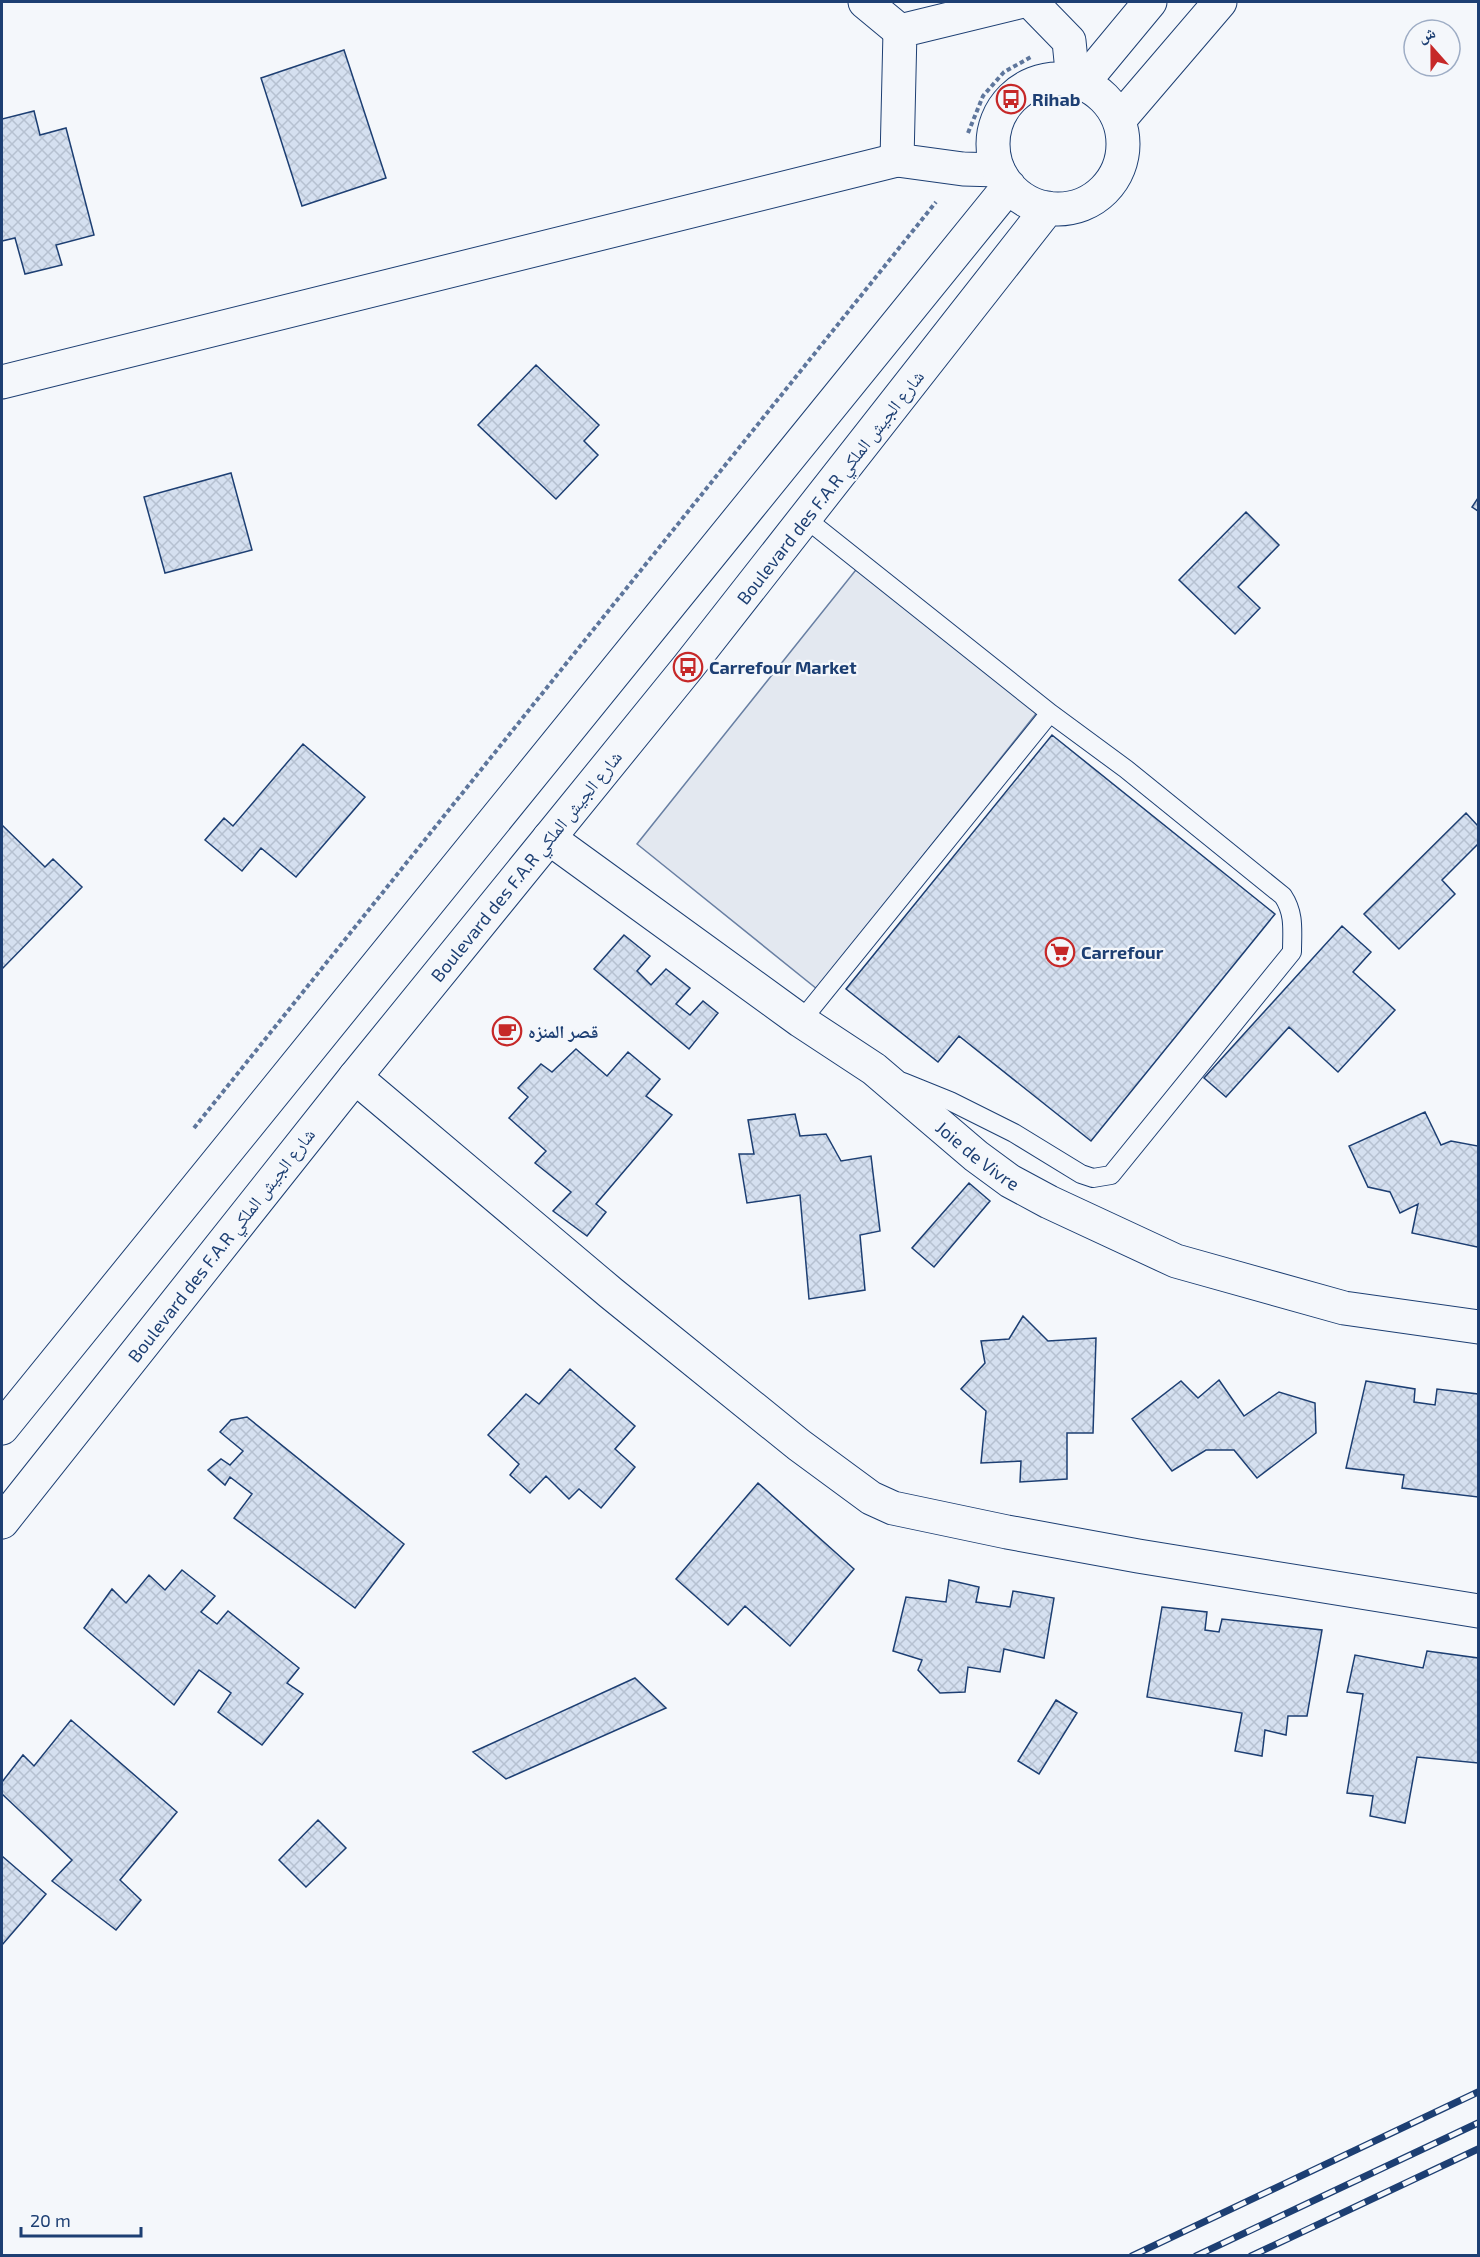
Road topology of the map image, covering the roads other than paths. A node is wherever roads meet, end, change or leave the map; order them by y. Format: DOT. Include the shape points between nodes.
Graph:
graph roads {
  1 [pos="865,2"];
  2 [pos="1019,2"];
  3 [pos="1031,2"];
  4 [pos="1150,2"];
  5 [pos="1220,2"];
  6 [pos="900,31"];
  7 [pos="1078,83"];
  8 [pos="1119,120"];
  9 [pos="897,160"];
  10 [pos="1004,178"];
  11 [pos="1048,208"];
  12 [pos="2,382"];
  13 [pos="805,518"];
  14 [pos="1050,713"];
  15 [pos="549,838"];
  16 [pos="801,1021"];
  17 [pos="874,1069"];
  18 [pos="354,1077"];
  19 [pos="1479,1327"];
  20 [pos="2,1428"];
  21 [pos="2,1522"];
  22 [pos="1479,1611"];
  1 -- 6 [label="main road"];
  2 -- 6 [label="main road"];
  3 -- 7 [label="main road" via="1069,41"];
  4 -- 7 [label="main road"];
  5 -- 8 [label="main road"];
  6 -- 9 [label="main road"];
  7 -- 8 [label="main road" via="1098,92"];
  7 -- 10 [label="main road" via="1044,80 1011,99 994,133 994,152"];
  8 -- 11 [label="main road" via="1124,139 1122,158 1115,177 1103,192 1086,203"];
  9 -- 10 [label="main road"];
  9 -- 12 [label="main road"];
  10 -- 11 [label="main road" via="1020,197"];
  10 -- 20 [label="main road"];
  11 -- 13 [label="main road, Boulevard des F.A.R شارع الجيش الملكي"];
  13 -- 14 [label="lane"];
  13 -- 15 [label="main road, Boulevard des F.A.R شارع الجيش الملكي"];
  14 -- 16 [label="lane"];
  14 -- 17 [label="lane" via="1283,896 1293,918 1292,952 1118,1168 1104,1177 1081,1174 1014,1132"];
  15 -- 16 [label="main road, Joie de Vivre"];
  15 -- 18 [label="main road, Boulevard des F.A.R شارع الجيش الملكي"];
  16 -- 17 [label="main road, Joie de Vivre"];
  17 -- 19 [label="main road, Joie de Vivre" via="1010,1181 1176,1260 1344,1308"];
  18 -- 21 [label="main road, Boulevard des F.A.R شارع الجيش الملكي"];
  18 -- 22 [label="main road" via="611,1293 870,1498 893,1508 1018,1534"];
}
